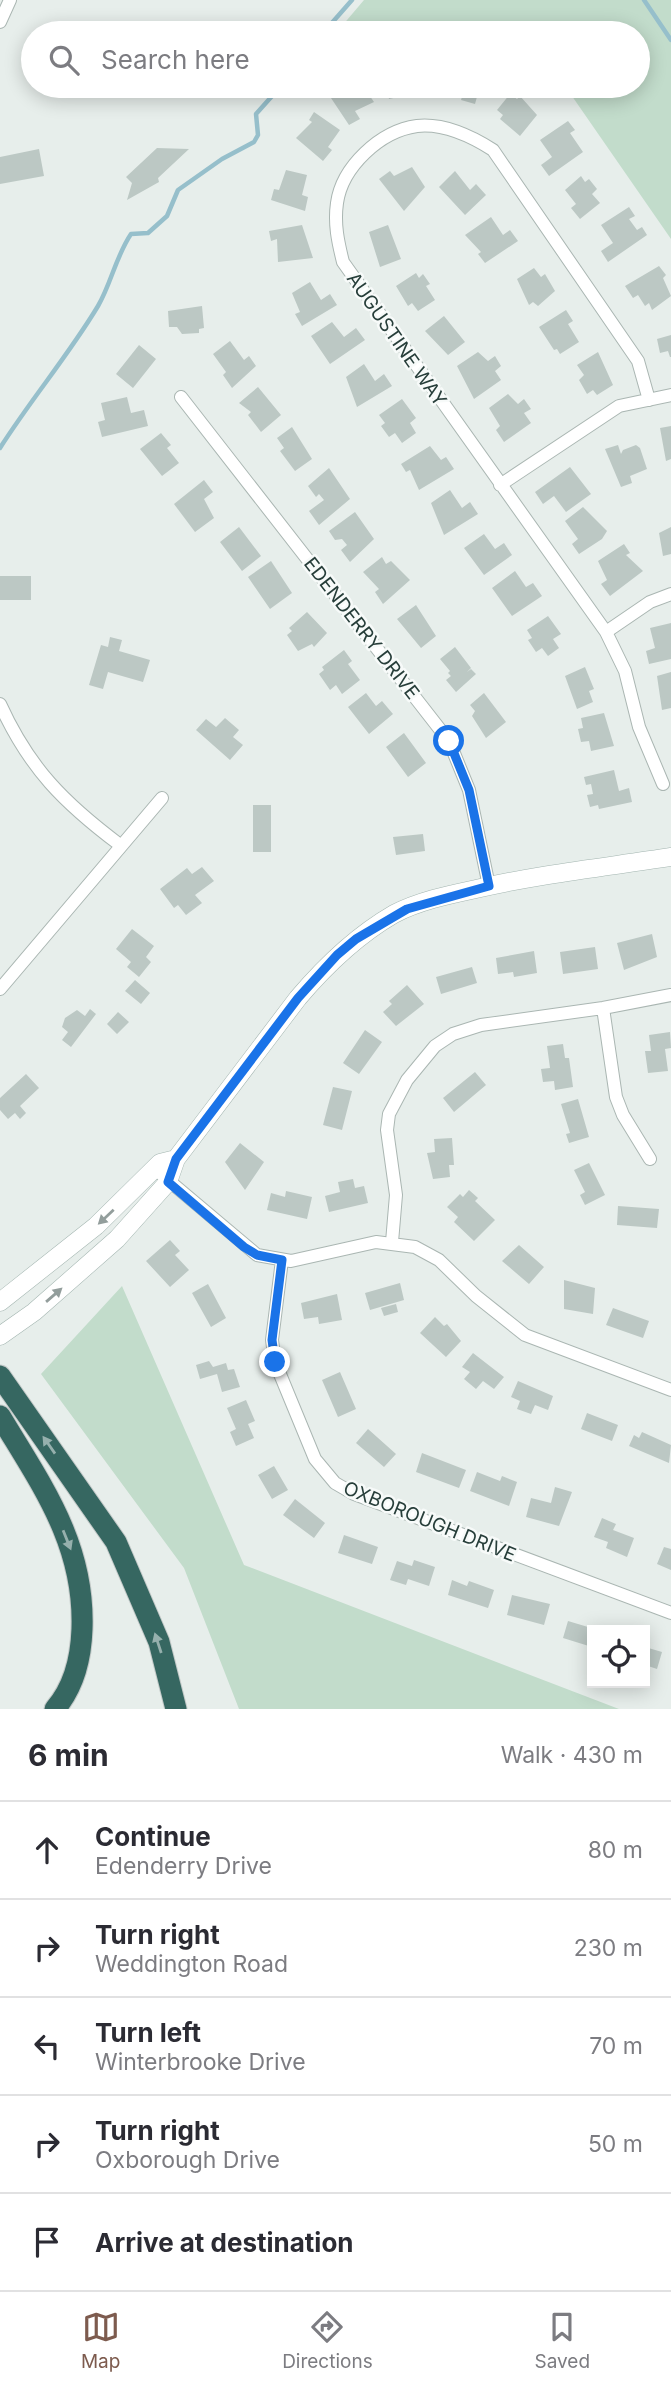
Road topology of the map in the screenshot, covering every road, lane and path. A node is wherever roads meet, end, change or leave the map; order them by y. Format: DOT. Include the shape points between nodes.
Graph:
graph roads {
  1 [pos="10,0"];
  2 [pos="0,22"];
  3 [pos="671,395"];
  4 [pos="181,397"];
  5 [pos="649,400"];
  6 [pos="500,485"];
  7 [pos="671,594"];
  8 [pos="606,632"];
  9 [pos="0,704"];
  10 [pos="663,784"];
  11 [pos="162,798"];
  12 [pos="120,845"];
  13 [pos="671,857"];
  14 [pos="489,886"];
  15 [pos="0,989"];
  16 [pos="671,995"];
  17 [pos="603,1008"];
  18 [pos="176,1159"];
  19 [pos="650,1159"];
  20 [pos="155,1169"];
  21 [pos="168,1182"];
  22 [pos="392,1242"];
  23 [pos="282,1260"];
  24 [pos="0,1302"];
  25 [pos="0,1336"];
  26 [pos="0,1376"];
  27 [pos="671,1390"];
  28 [pos="0,1416"];
  29 [pos="671,1613"];
  30 [pos="55,1709"];
  31 [pos="176,1709"];
  1 -- 2 [label="street"];
  3 -- 5 [label="street"];
  4 -- 14 [label="street, EDENDERRY DRIVE" via="449,741 469,790"];
  5 -- 6 [label="street" via="619,406"];
  5 -- 6 [label="street, AUGUSTINE WAY" via="638,361 493,150 470,136 443,128 417,126 390,135 345,176 337,202 336,232 343,262"];
  6 -- 8 [label="street, AUGUSTINE WAY"];
  7 -- 8 [label="street" via="650,602"];
  8 -- 10 [label="street, AUGUSTINE WAY" via="625,671 639,727"];
  9 -- 12 [label="street" via="44,779"];
  11 -- 12 [label="street"];
  12 -- 15 [label="street"];
  13 -- 14 [label="main road"];
  14 -- 18 [label="main road" via="407,909 337,955 298,998"];
  16 -- 17 [label="street"];
  17 -- 19 [label="street" via="616,1097"];
  17 -- 22 [label="street" via="473,1027 444,1039 427,1055 389,1114 396,1195"];
  18 -- 20 [label="main road"];
  18 -- 21 [label="main road"];
  20 -- 21 [label="street"];
  20 -- 24 [label="main road, one-way" via="96,1226"];
  21 -- 23 [label="street" via="244,1247"];
  25 -- 21 [label="main road, one-way" via="108,1247"];
  22 -- 23 [label="street"];
  22 -- 27 [label="street" via="415,1247 439,1260 526,1335"];
  23 -- 29 [label="street, OXBOROUGH DRIVE" via="272,1340 275,1362 315,1459 335,1483"];
  31 -- 26 [label="highway, one-way" via="159,1642 116,1542"];
  28 -- 30 [label="highway, one-way" via="53,1506 79,1569 81,1659"];
}
